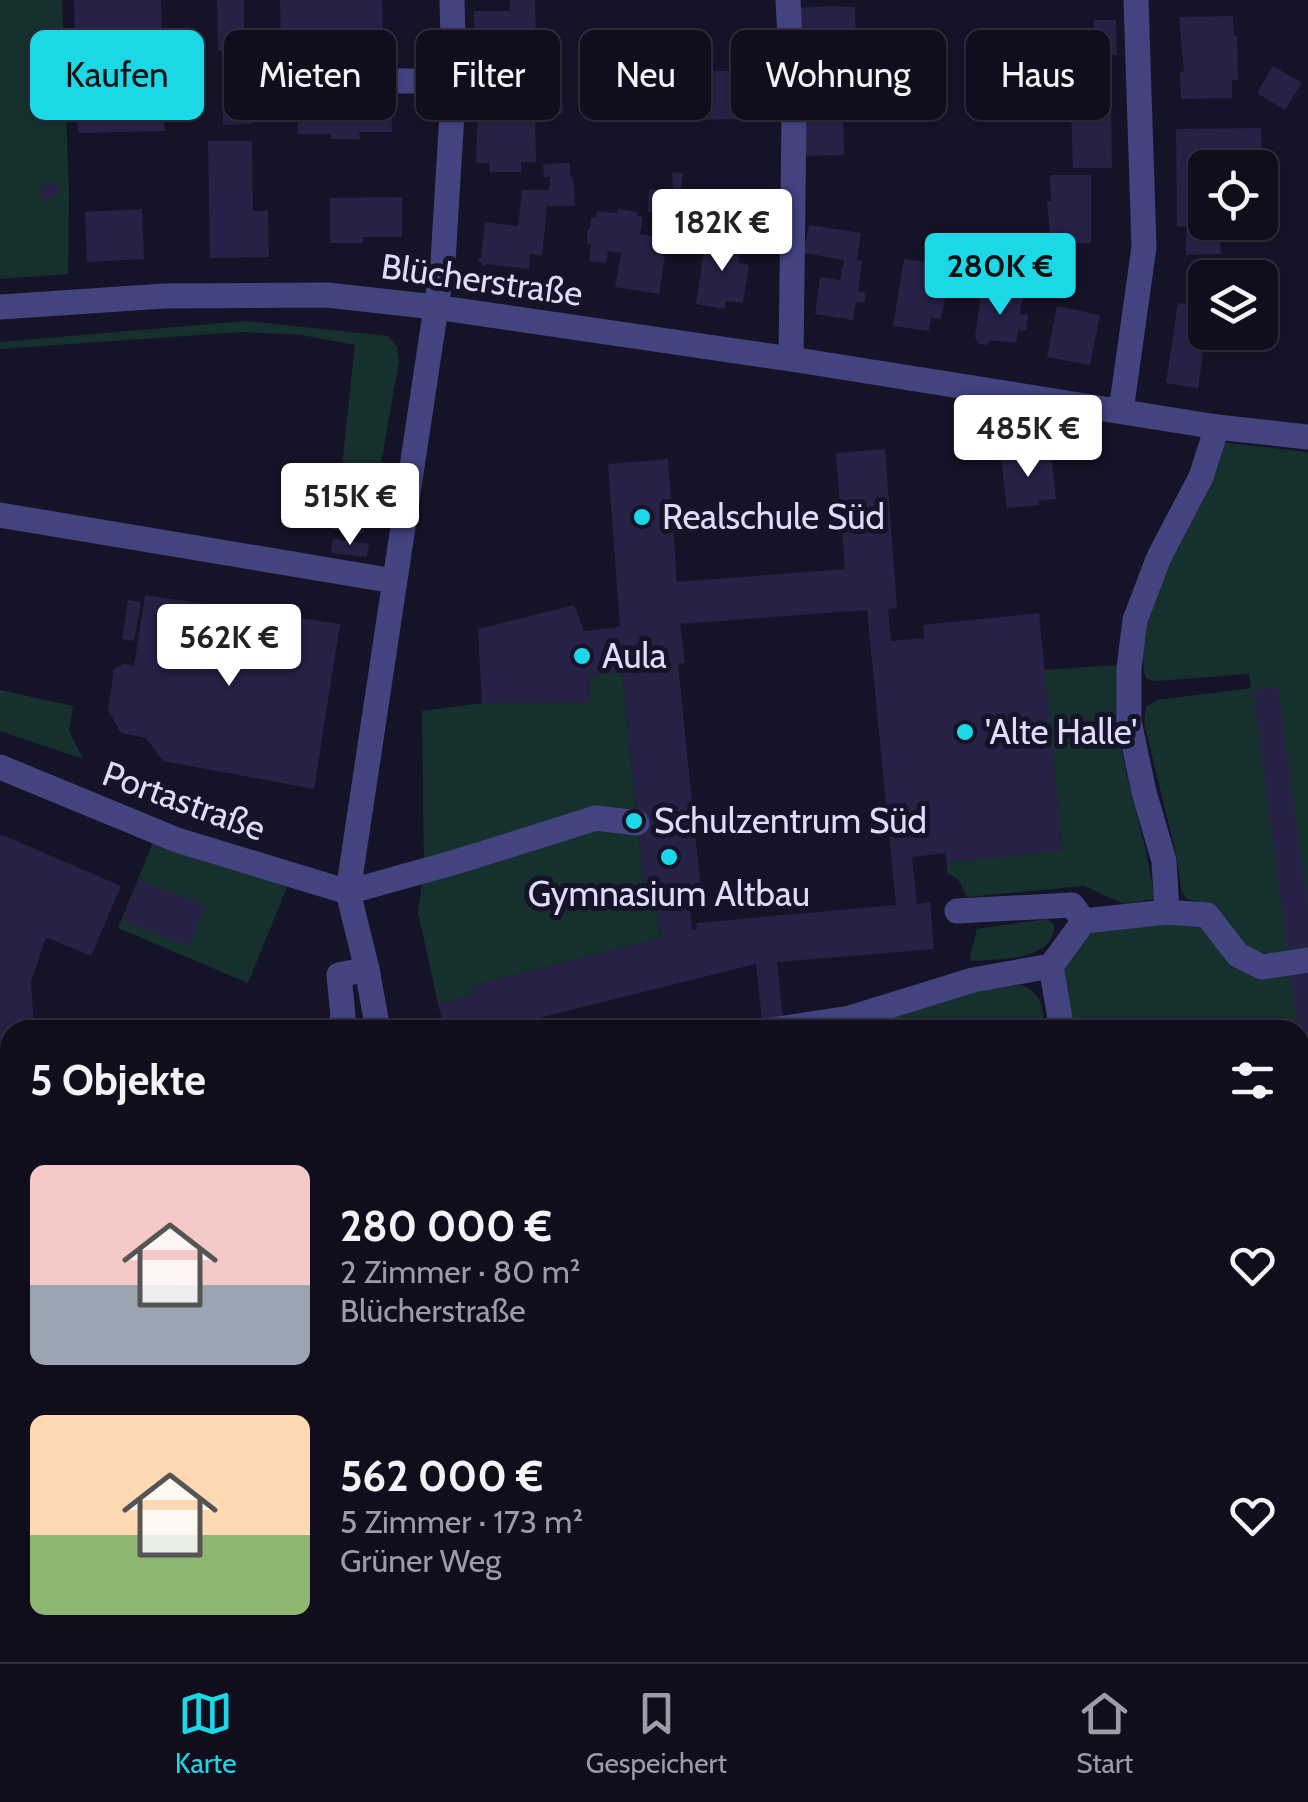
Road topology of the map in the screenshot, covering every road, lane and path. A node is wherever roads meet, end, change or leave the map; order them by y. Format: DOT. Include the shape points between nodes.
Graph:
graph roads {
  1 [pos="452,0"];
  2 [pos="788,0"];
  3 [pos="1136,0"];
  4 [pos="453,30"];
  5 [pos="452,120"];
  6 [pos="0,308"];
  7 [pos="435,308"];
  8 [pos="790,359"];
  9 [pos="1121,411"];
  10 [pos="1217,427"];
  11 [pos="1308,437"];
  12 [pos="0,516"];
  13 [pos="394,581"];
  14 [pos="0,767"];
  15 [pos="637,823"];
  16 [pos="348,892"];
  17 [pos="957,911"];
  18 [pos="1167,912"];
  19 [pos="1084,921"];
  20 [pos="1308,960"];
  21 [pos="1051,966"];
  22 [pos="366,969"];
  23 [pos="342,1020"];
  24 [pos="376,1020"];
  25 [pos="837,1020"];
  26 [pos="1060,1020"];
  1 -- 4 [label="street"];
  2 -- 8 [label="street" via="794,116"];
  3 -- 9 [label="street" via="1144,247"];
  5 -- 7 [label="street"];
  6 -- 7 [label="street, Blücherstraße" via="292,295"];
  7 -- 8 [label="street, Blücherstraße"];
  7 -- 13 [label="street"];
  8 -- 9 [label="street, Blücherstraße"];
  9 -- 10 [label="street, Blücherstraße"];
  10 -- 11 [label="street, Blücherstraße"];
  10 -- 18 [label="street" via="1201,478 1134,620 1129,668 1129,721 1164,862"];
  12 -- 13 [label="street"];
  13 -- 16 [label="street"];
  14 -- 16 [label="street, Portastraße" via="177,840"];
  15 -- 16 [label="street" via="596,818"];
  16 -- 22 [label="street"];
  17 -- 19 [label="street" via="1072,905"];
  18 -- 19 [label="street"];
  18 -- 20 [label="street" via="1207,914 1238,955 1262,967"];
  19 -- 21 [label="street"];
  21 -- 25 [label="street" via="974,980"];
  21 -- 26 [label="street"];
  22 -- 23 [label="street" via="339,974"];
  22 -- 24 [label="street"];
}
